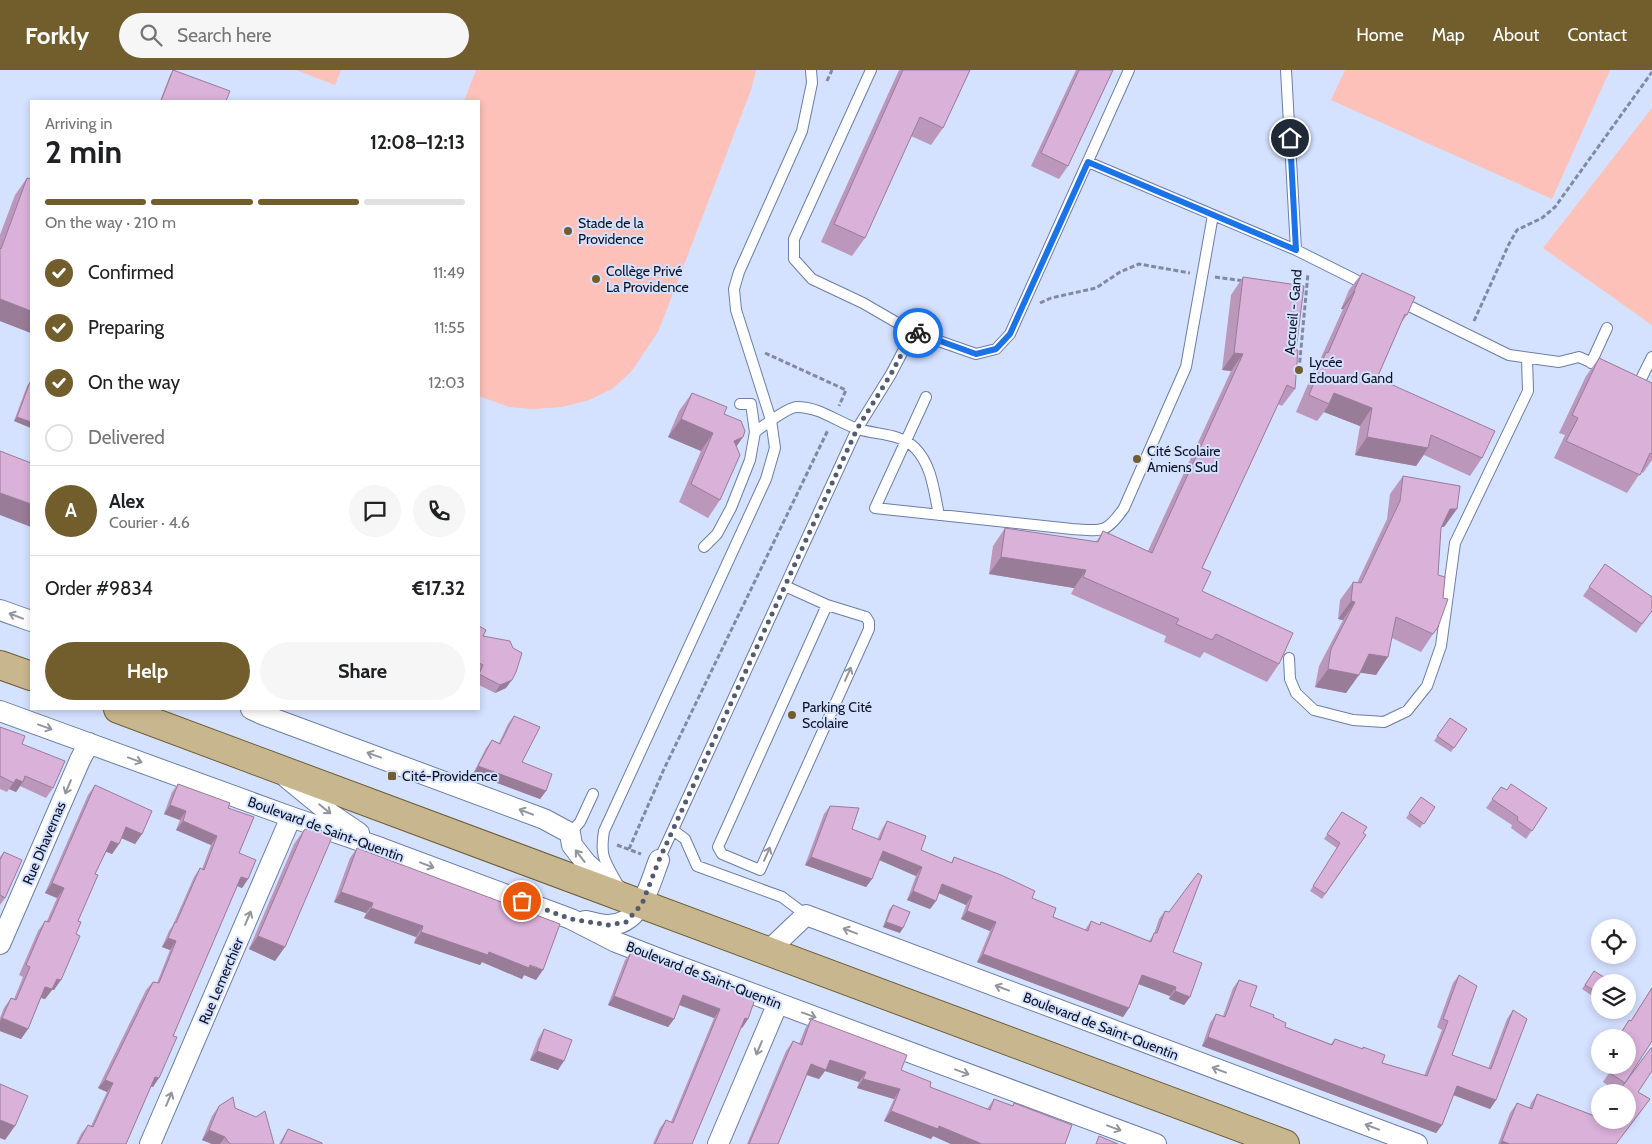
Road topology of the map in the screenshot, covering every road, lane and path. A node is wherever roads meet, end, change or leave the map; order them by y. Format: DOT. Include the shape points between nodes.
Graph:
graph roads {
  1 [pos="811,70"];
  2 [pos="870,70"];
  3 [pos="1130,70"];
  4 [pos="1286,70"];
  5 [pos="1652,72"];
  6 [pos="1088,162"];
  7 [pos="1213,215"];
  8 [pos="1296,250"];
  9 [pos="1309,257"];
  10 [pos="1202,275"];
  11 [pos="1249,282"];
  12 [pos="1020,314"];
  13 [pos="1607,328"];
  14 [pos="913,332"];
  15 [pos="1468,335"];
  16 [pos="1652,357"];
  17 [pos="1527,358"];
  18 [pos="1591,363"];
  19 [pos="1299,370"];
  20 [pos="1615,374"];
  21 [pos="1638,384"];
  22 [pos="926,397"];
  23 [pos="740,404"];
  24 [pos="772,420"];
  25 [pos="857,429"];
  26 [pos="755,432"];
  27 [pos="906,441"];
  28 [pos="939,515"];
  29 [pos="704,547"];
  30 [pos="785,586"];
  31 [pos="827,605"];
  32 [pos="0,610"];
  33 [pos="30,622"];
  34 [pos="1289,658"];
  35 [pos="0,665"];
  36 [pos="30,676"];
  37 [pos="0,710"];
  38 [pos="121,710"];
  39 [pos="253,710"];
  40 [pos="89,743"];
  41 [pos="274,767"];
  42 [pos="593,794"];
  43 [pos="291,817"];
  44 [pos="673,830"];
  45 [pos="570,833"];
  46 [pos="381,848"];
  47 [pos="659,860"];
  48 [pos="634,901"];
  49 [pos="806,915"];
  50 [pos="571,919"];
  51 [pos="0,944"];
  52 [pos="768,951"];
  53 [pos="778,1003"];
  54 [pos="150,1144"];
  55 [pos="718,1144"];
  56 [pos="1156,1144"];
  57 [pos="1285,1144"];
  58 [pos="1417,1144"];
  1 -- 24 [label="lane" via="812,83 802,131 734,289 736,310"];
  2 -- 14 [label="lane" via="794,239 794,259 812,278"];
  3 -- 6 [label="lane"];
  4 -- 8 [label="lane"];
  5 -- 15 [label="path" via="1555,207 1518,230"];
  6 -- 7 [label="lane"];
  6 -- 12 [label="lane"];
  7 -- 8 [label="lane"];
  7 -- 10 [label="lane"];
  8 -- 9 [label="lane"];
  9 -- 15 [label="lane"];
  9 -- 19 [label="path, Accueil - Gand"];
  10 -- 11 [label="path"];
  10 -- 12 [label="path" via="1139,264 1096,288 1051,298"];
  10 -- 28 [label="lane" via="1186,367 1124,508 1112,524 1098,531"];
  12 -- 14 [label="lane" via="1010,334 996,349 976,354"];
  13 -- 18 [label="lane"];
  14 -- 25 [label="lane"];
  15 -- 17 [label="lane" via="1509,355"];
  16 -- 21 [label="lane"];
  17 -- 18 [label="lane" via="1559,362 1580,357"];
  17 -- 34 [label="lane" via="1528,391 1455,543 1441,646 1427,686 1407,711 1384,722 1352,720 1314,710 1296,693 1290,679"];
  18 -- 20 [label="lane"];
  22 -- 27 [label="lane"];
  23 -- 26 [label="lane" via="751,404"];
  24 -- 25 [label="lane" via="796,407 819,410"];
  24 -- 26 [label="lane"];
  24 -- 48 [label="lane" via="775,448 766,479 604,830 603,857"];
  25 -- 27 [label="lane"];
  25 -- 30 [label="lane"];
  26 -- 29 [label="lane" via="750,460 731,508 717,534"];
  27 -- 28 [label="lane" via="916,448 928,466"];
  27 -- 28 [label="lane" via="875,508"];
  30 -- 31 [label="lane"];
  30 -- 44 [label="lane"];
  31 -- 31 [label="lane, one-way" via="718,848 722,854 760,870 868,629 866,618"];
  33 -- 32 [label="street, one-way"];
  35 -- 36 [label="main road"];
  37 -- 40 [label="street, Boulevard de Saint-Quentin, one-way"];
  38 -- 41 [label="main road"];
  45 -- 39 [label="street, one-way" via="544,819"];
  40 -- 43 [label="street, Boulevard de Saint-Quentin, one-way"];
  40 -- 51 [label="street, Rue Dhavernas, one-way"];
  41 -- 46 [label="street, one-way" via="331,814"];
  41 -- 48 [label="main road"];
  42 -- 45 [label="lane" via="580,822"];
  43 -- 46 [label="street, Boulevard de Saint-Quentin"];
  54 -- 43 [label="street, Rue Lemerchier, one-way"];
  44 -- 47 [label="lane"];
  44 -- 49 [label="lane" via="685,838 697,866 782,897"];
  48 -- 45 [label="street, one-way" via="586,863 572,845"];
  46 -- 50 [label="street, Boulevard de Saint-Quentin, one-way"];
  47 -- 48 [label="street"];
  48 -- 50 [label="street" via="626,922 608,925"];
  48 -- 52 [label="main road"];
  49 -- 52 [label="street"];
  58 -- 49 [label="street, Boulevard de Saint-Quentin, one-way"];
  50 -- 53 [label="street, Boulevard de Saint-Quentin" via="616,942"];
  52 -- 57 [label="main road"];
  53 -- 55 [label="street, one-way"];
  53 -- 56 [label="street, Boulevard de Saint-Quentin, one-way"];
}
